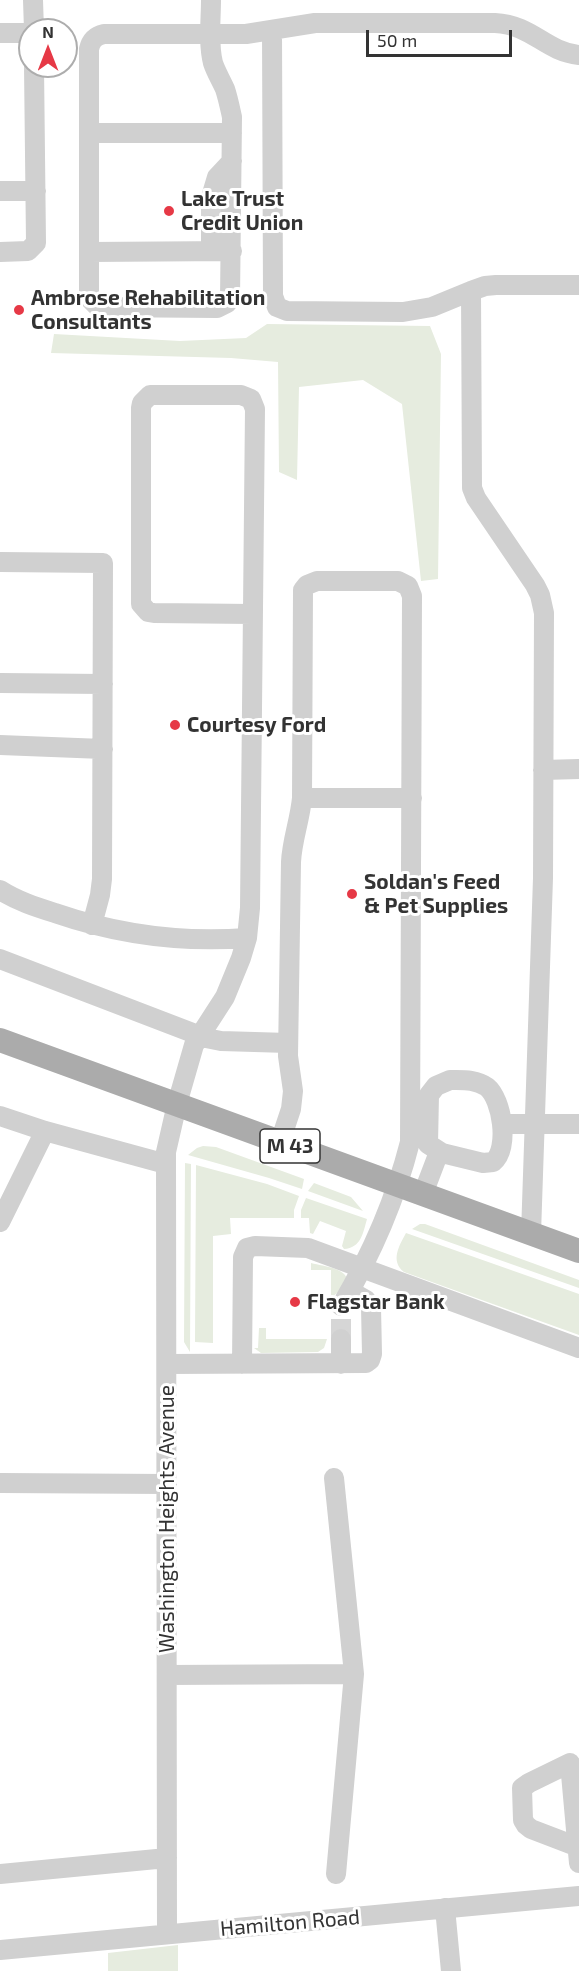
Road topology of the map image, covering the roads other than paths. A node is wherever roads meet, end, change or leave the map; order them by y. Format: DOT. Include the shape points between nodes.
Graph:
graph roads {
  1 [pos="33,0"];
  2 [pos="212,0"];
  3 [pos="34,18"];
  4 [pos="272,31"];
  5 [pos="0,33"];
  6 [pos="18,33"];
  7 [pos="212,34"];
  8 [pos="579,55"];
  9 [pos="34,78"];
  10 [pos="89,133"];
  11 [pos="232,133"];
  12 [pos="232,161"];
  13 [pos="0,191"];
  14 [pos="36,191"];
  15 [pos="212,197"];
  16 [pos="212,225"];
  17 [pos="212,251"];
  18 [pos="232,251"];
  19 [pos="0,252"];
  20 [pos="89,252"];
  21 [pos="579,285"];
  22 [pos="471,291"];
  23 [pos="0,562"];
  24 [pos="253,614"];
  25 [pos="0,683"];
  26 [pos="103,684"];
  27 [pos="0,745"];
  28 [pos="103,748"];
  29 [pos="579,769"];
  30 [pos="543,770"];
  31 [pos="302,798"];
  32 [pos="412,798"];
  33 [pos="2,897"];
  34 [pos="92,925"];
  35 [pos="247,938"];
  36 [pos="0,959"];
  37 [pos="200,1036"];
  38 [pos="0,1040"];
  39 [pos="288,1043"];
  40 [pos="177,1104"];
  41 [pos="0,1116"];
  42 [pos="502,1124"];
  43 [pos="534,1124"];
  44 [pos="579,1124"];
  45 [pos="45,1131"];
  46 [pos="280,1142"];
  47 [pos="439,1152"];
  48 [pos="166,1164"];
  49 [pos="399,1186"];
  50 [pos="423,1194"];
  51 [pos="0,1222"];
  52 [pos="531,1234"];
  53 [pos="579,1251"];
  54 [pos="364,1268"];
  55 [pos="341,1339"];
  56 [pos="579,1348"];
  57 [pos="167,1364"];
  58 [pos="242,1364"];
  59 [pos="341,1364"];
  60 [pos="334,1478"];
  61 [pos="0,1483"];
  62 [pos="167,1484"];
  63 [pos="354,1674"];
  64 [pos="167,1675"];
  65 [pos="167,1858"];
  66 [pos="0,1874"];
  67 [pos="336,1874"];
  68 [pos="579,1896"];
  69 [pos="445,1908"];
  70 [pos="167,1934"];
  71 [pos="0,1950"];
  72 [pos="451,1971"];
  1 -- 3 [label="street"];
  2 -- 7 [label="street"];
  4 -- 7 [label="street"];
  4 -- 8 [label="street" via="315,23 505,24 525,30 560,51"];
  4 -- 22 [label="street" via="273,296 277,307 287,311 403,312 432,307"];
  5 -- 6 [label="street"];
  7 -- 10 [label="street" via="104,34 93,38 89,49"];
  7 -- 11 [label="street" via="213,63 229,102"];
  9 -- 14 [label="street"];
  10 -- 11 [label="street"];
  10 -- 20 [label="street"];
  11 -- 12 [label="street"];
  12 -- 15 [label="street" via="218,177"];
  12 -- 18 [label="street"];
  13 -- 14 [label="street"];
  14 -- 19 [label="street" via="36,243 28,251"];
  16 -- 17 [label="street"];
  17 -- 18 [label="street"];
  17 -- 20 [label="street"];
  18 -- 20 [label="street" via="230,298 217,308 98,307 89,293"];
  21 -- 22 [label="street" via="496,285"];
  22 -- 30 [label="street" via="472,488 535,585 543,604"];
  23 -- 26 [label="street" via="103,563"];
  24 -- 24 [label="street, Washington Heights Avenue" via="254,404 241,394 150,395 141,408 141,604 154,613"];
  24 -- 35 [label="street, Washington Heights Avenue"];
  25 -- 26 [label="street"];
  26 -- 28 [label="street"];
  27 -- 28 [label="street"];
  28 -- 34 [label="street" via="102,879"];
  29 -- 30 [label="street"];
  30 -- 43 [label="street"];
  31 -- 32 [label="street"];
  31 -- 32 [label="street" via="303,590 317,581 398,581 408,586 412,596"];
  31 -- 39 [label="street" via="291,853"];
  32 -- 49 [label="street" via="411,1142"];
  33 -- 34 [label="street"];
  34 -- 35 [label="street" via="168,939"];
  35 -- 37 [label="street, Washington Heights Avenue" via="229,987"];
  36 -- 37 [label="street"];
  37 -- 39 [label="street" via="221,1041"];
  37 -- 40 [label="street, Washington Heights Avenue"];
  38 -- 40 [label="main road, M 43"];
  39 -- 46 [label="street" via="292,1101"];
  40 -- 46 [label="main road, M 43"];
  40 -- 48 [label="street, Washington Heights Avenue"];
  41 -- 45 [label="street"];
  42 -- 43 [label="street"];
  42 -- 47 [label="street" via="501,1151 494,1162"];
  42 -- 47 [label="street" via="497,1099 485,1085 465,1080 440,1083 430,1091 427,1131 428,1144"];
  43 -- 44 [label="street"];
  43 -- 52 [label="street"];
  45 -- 48 [label="street"];
  45 -- 51 [label="street"];
  46 -- 49 [label="main road, M 43"];
  47 -- 50 [label="street"];
  48 -- 57 [label="street, Washington Heights Avenue"];
  49 -- 50 [label="main road, M 43"];
  49 -- 54 [label="street"];
  50 -- 52 [label="main road, M 43"];
  52 -- 53 [label="main road, M 43"];
  54 -- 56 [label="street"];
  54 -- 58 [label="street" via="303,1246 247,1248 243,1257"];
  54 -- 59 [label="street" via="346,1298 366,1300 372,1310 371,1358 362,1364"];
  55 -- 59 [label="street"];
  57 -- 58 [label="street"];
  57 -- 62 [label="street, Washington Heights Avenue"];
  58 -- 59 [label="street"];
  60 -- 63 [label="street"];
  61 -- 62 [label="street"];
  62 -- 64 [label="street, Washington Heights Avenue"];
  63 -- 64 [label="street"];
  63 -- 67 [label="street"];
  64 -- 65 [label="street, Washington Heights Avenue"];
  65 -- 66 [label="street"];
  65 -- 70 [label="street, Washington Heights Avenue"];
  68 -- 69 [label="street, Hamilton Road"];
  69 -- 70 [label="street, Hamilton Road"];
  69 -- 72 [label="street"];
  70 -- 71 [label="street, Hamilton Road"];
}
